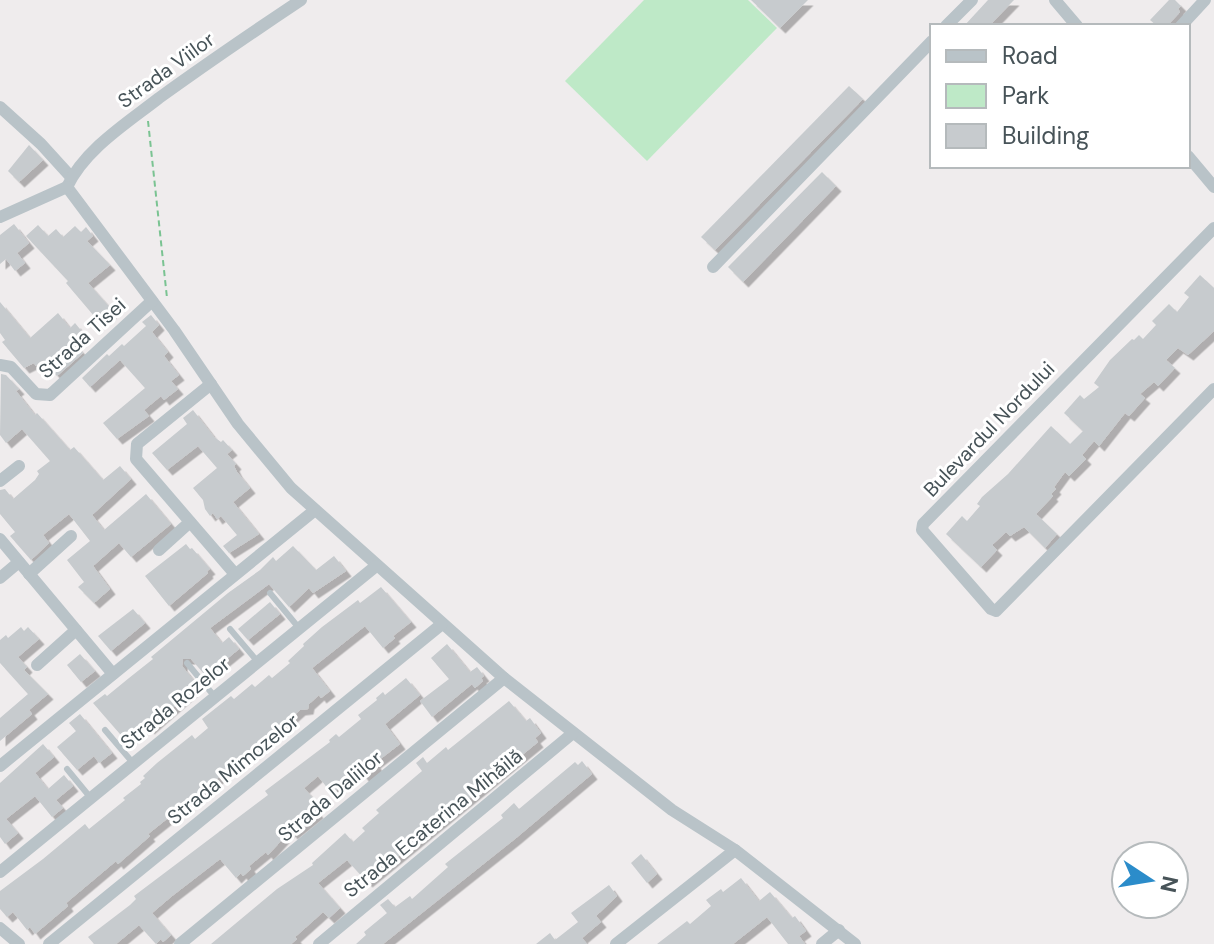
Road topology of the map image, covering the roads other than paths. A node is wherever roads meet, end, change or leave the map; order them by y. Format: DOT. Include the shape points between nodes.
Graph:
graph roads {
  1 [pos="301,0"];
  2 [pos="972,0"];
  3 [pos="1055,0"];
  4 [pos="1205,0"];
  5 [pos="948,24"];
  6 [pos="1075,24"];
  7 [pos="1183,24"];
  8 [pos="930,43"];
  9 [pos="0,107"];
  10 [pos="1190,158"];
  11 [pos="69,182"];
  12 [pos="1214,187"];
  13 [pos="0,217"];
  14 [pos="1214,228"];
  15 [pos="713,267"];
  16 [pos="152,301"];
  17 [pos="0,365"];
  18 [pos="211,384"];
  19 [pos="1214,389"];
  20 [pos="19,466"];
  21 [pos="0,481"];
  22 [pos="315,510"];
  23 [pos="190,522"];
  24 [pos="71,536"];
  25 [pos="0,539"];
  26 [pos="159,550"];
  27 [pos="19,562"];
  28 [pos="376,566"];
  29 [pos="29,574"];
  30 [pos="235,574"];
  31 [pos="0,578"];
  32 [pos="270,593"];
  33 [pos="442,624"];
  34 [pos="299,628"];
  35 [pos="230,629"];
  36 [pos="76,630"];
  37 [pos="258,662"];
  38 [pos="187,663"];
  39 [pos="37,665"];
  40 [pos="113,674"];
  41 [pos="504,678"];
  42 [pos="215,697"];
  43 [pos="105,730"];
  44 [pos="573,733"];
  45 [pos="1,762"];
  46 [pos="133,763"];
  47 [pos="67,769"];
  48 [pos="91,798"];
  49 [pos="735,850"];
  50 [pos="0,872"];
  51 [pos="0,928"];
  52 [pos="839,930"];
  53 [pos="19,944"];
  54 [pos="49,944"];
  55 [pos="180,944"];
  56 [pos="319,944"];
  57 [pos="616,944"];
  58 [pos="822,944"];
  59 [pos="855,944"];
  1 -- 11 [label="street, Strada Viilor" via="104,141"];
  2 -- 5 [label="street"];
  3 -- 6 [label="street"];
  4 -- 7 [label="street"];
  8 -- 15 [label="street"];
  9 -- 11 [label="street" via="41,144"];
  10 -- 12 [label="street"];
  11 -- 13 [label="street"];
  11 -- 16 [label="street"];
  14 -- 19 [label="street, Bulevardul Nordului" via="922,530 996,611"];
  16 -- 17 [label="street, Strada Tisei" via="50,395 36,394 11,367"];
  16 -- 18 [label="street"];
  18 -- 22 [label="street" via="268,462"];
  18 -- 23 [label="street" via="137,444 134,453"];
  20 -- 21 [label="street"];
  22 -- 28 [label="street"];
  22 -- 30 [label="street"];
  23 -- 26 [label="street"];
  23 -- 30 [label="street"];
  24 -- 29 [label="street"];
  25 -- 27 [label="street"];
  27 -- 29 [label="street"];
  27 -- 31 [label="street"];
  28 -- 33 [label="street"];
  28 -- 34 [label="street, Strada Rozelor"];
  29 -- 36 [label="street"];
  30 -- 40 [label="street"];
  32 -- 34 [label="lane"];
  33 -- 41 [label="street"];
  33 -- 54 [label="street, Strada Mimozelor"];
  34 -- 37 [label="street, Strada Rozelor"];
  35 -- 37 [label="lane"];
  36 -- 39 [label="street"];
  36 -- 40 [label="street"];
  37 -- 42 [label="street, Strada Rozelor"];
  38 -- 42 [label="lane"];
  40 -- 45 [label="street"];
  41 -- 44 [label="street"];
  41 -- 55 [label="street, Strada Daliilor"];
  42 -- 46 [label="street, Strada Rozelor"];
  43 -- 46 [label="lane"];
  44 -- 49 [label="street" via="672,810"];
  44 -- 56 [label="street, Strada Ecaterina Mihăilă"];
  46 -- 48 [label="street, Strada Rozelor"];
  47 -- 48 [label="lane"];
  48 -- 50 [label="street, Strada Rozelor"];
  49 -- 52 [label="street"];
  49 -- 57 [label="street"];
  51 -- 53 [label="street"];
  52 -- 58 [label="street"];
  52 -- 59 [label="street"];
}
